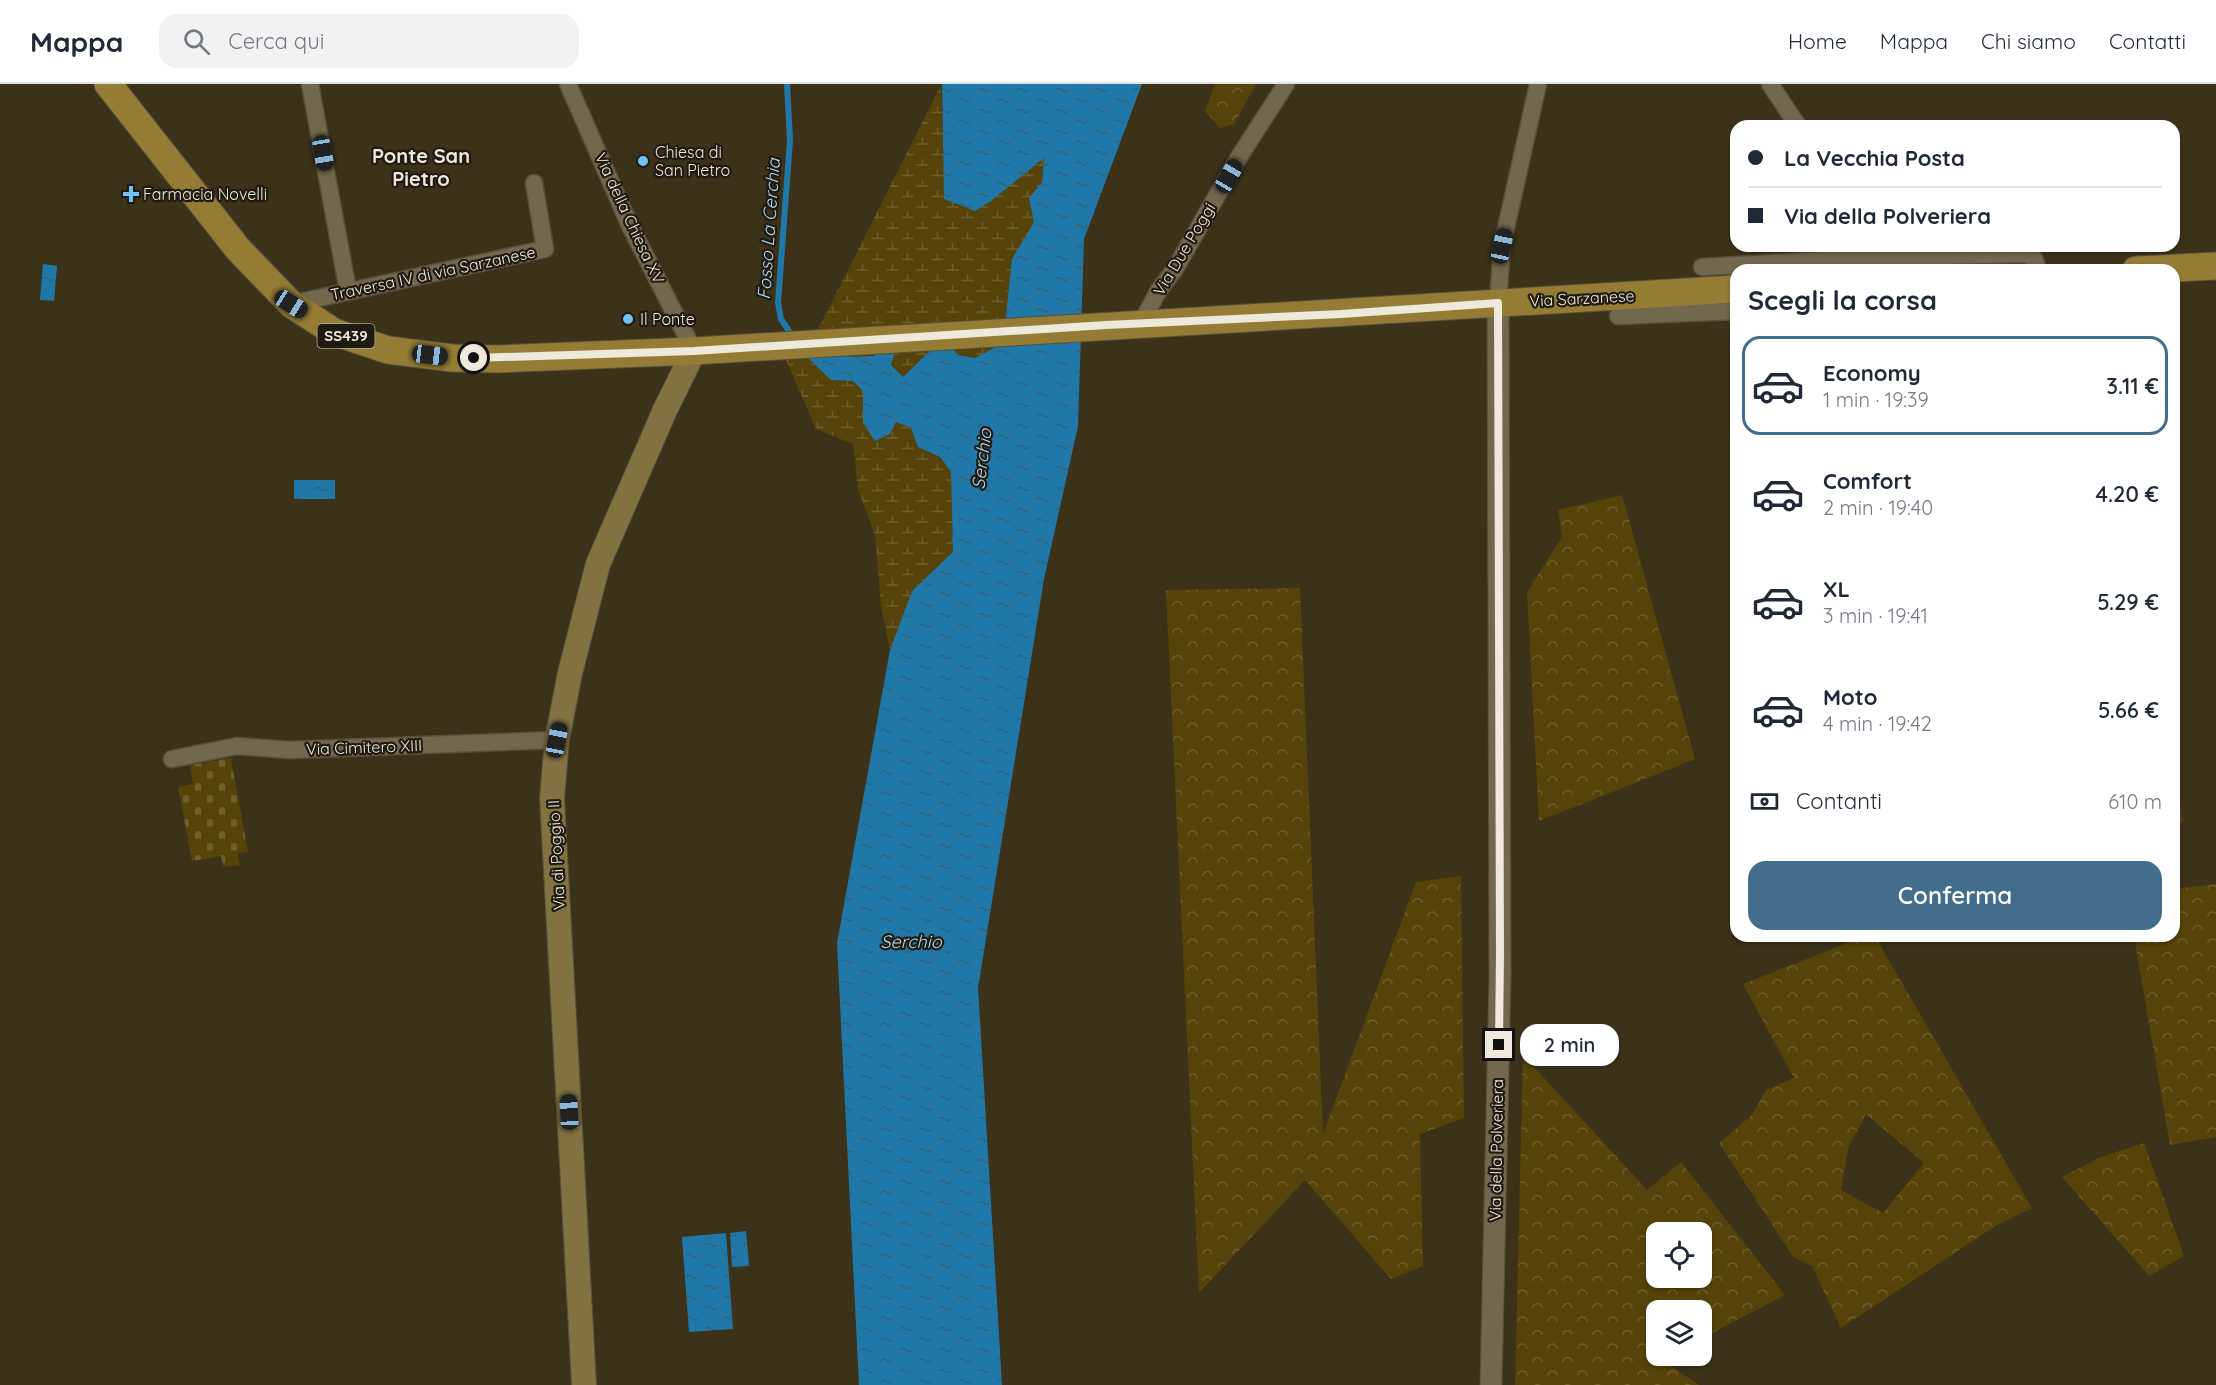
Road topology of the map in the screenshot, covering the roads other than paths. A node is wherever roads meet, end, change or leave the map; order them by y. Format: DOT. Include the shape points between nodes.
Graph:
graph roads {
  1 [pos="108,84"];
  2 [pos="310,84"];
  3 [pos="568,84"];
  4 [pos="1286,84"];
  5 [pos="1538,84"];
  6 [pos="1770,84"];
  7 [pos="1794,120"];
  8 [pos="534,183"];
  9 [pos="1858,252"];
  10 [pos="1730,264"];
  11 [pos="1733,264"];
  12 [pos="2036,264"];
  13 [pos="2216,266"];
  14 [pos="1702,267"];
  15 [pos="2180,268"];
  16 [pos="1730,290"];
  17 [pos="348,291"];
  18 [pos="1498,303"];
  19 [pos="291,304"];
  20 [pos="1730,311"];
  21 [pos="1618,316"];
  22 [pos="1141,324"];
  23 [pos="694,351"];
  24 [pos="557,740"];
  25 [pos="172,759"];
  26 [pos="584,1385"];
  27 [pos="1491,1385"];
  1 -- 19 [label="main road, SS439" via="238,249"];
  2 -- 17 [label="street"];
  3 -- 23 [label="street, Via della Chiesa XV" via="630,225"];
  4 -- 22 [label="street, Via Due Poggi"];
  5 -- 18 [label="street" via="1502,246"];
  6 -- 7 [label="street"];
  8 -- 17 [label="street, Traversa IV di via Sarzanese" via="545,249"];
  9 -- 11 [label="street"];
  9 -- 12 [label="street" via="2025,254 2034,258"];
  10 -- 14 [label="street"];
  13 -- 15 [label="main road"];
  16 -- 18 [label="main road, Via Sarzanese / SS439"];
  17 -- 19 [label="street, Traversa IV di via Sarzanese"];
  18 -- 22 [label="main road, Via Sarzanese / SS439"];
  18 -- 27 [label="street, Via della Polveriera" via="1500,977"];
  19 -- 23 [label="main road, SS439" via="334,332 388,350 452,358"];
  20 -- 21 [label="street"];
  22 -- 23 [label="main road, SS439"];
  23 -- 24 [label="main road, Via di Poggio II" via="598,564"];
  24 -- 25 [label="street, Via Cimitero XIII" via="289,750 237,747"];
  24 -- 26 [label="main road, Via di Poggio II" via="552,798"];
}
